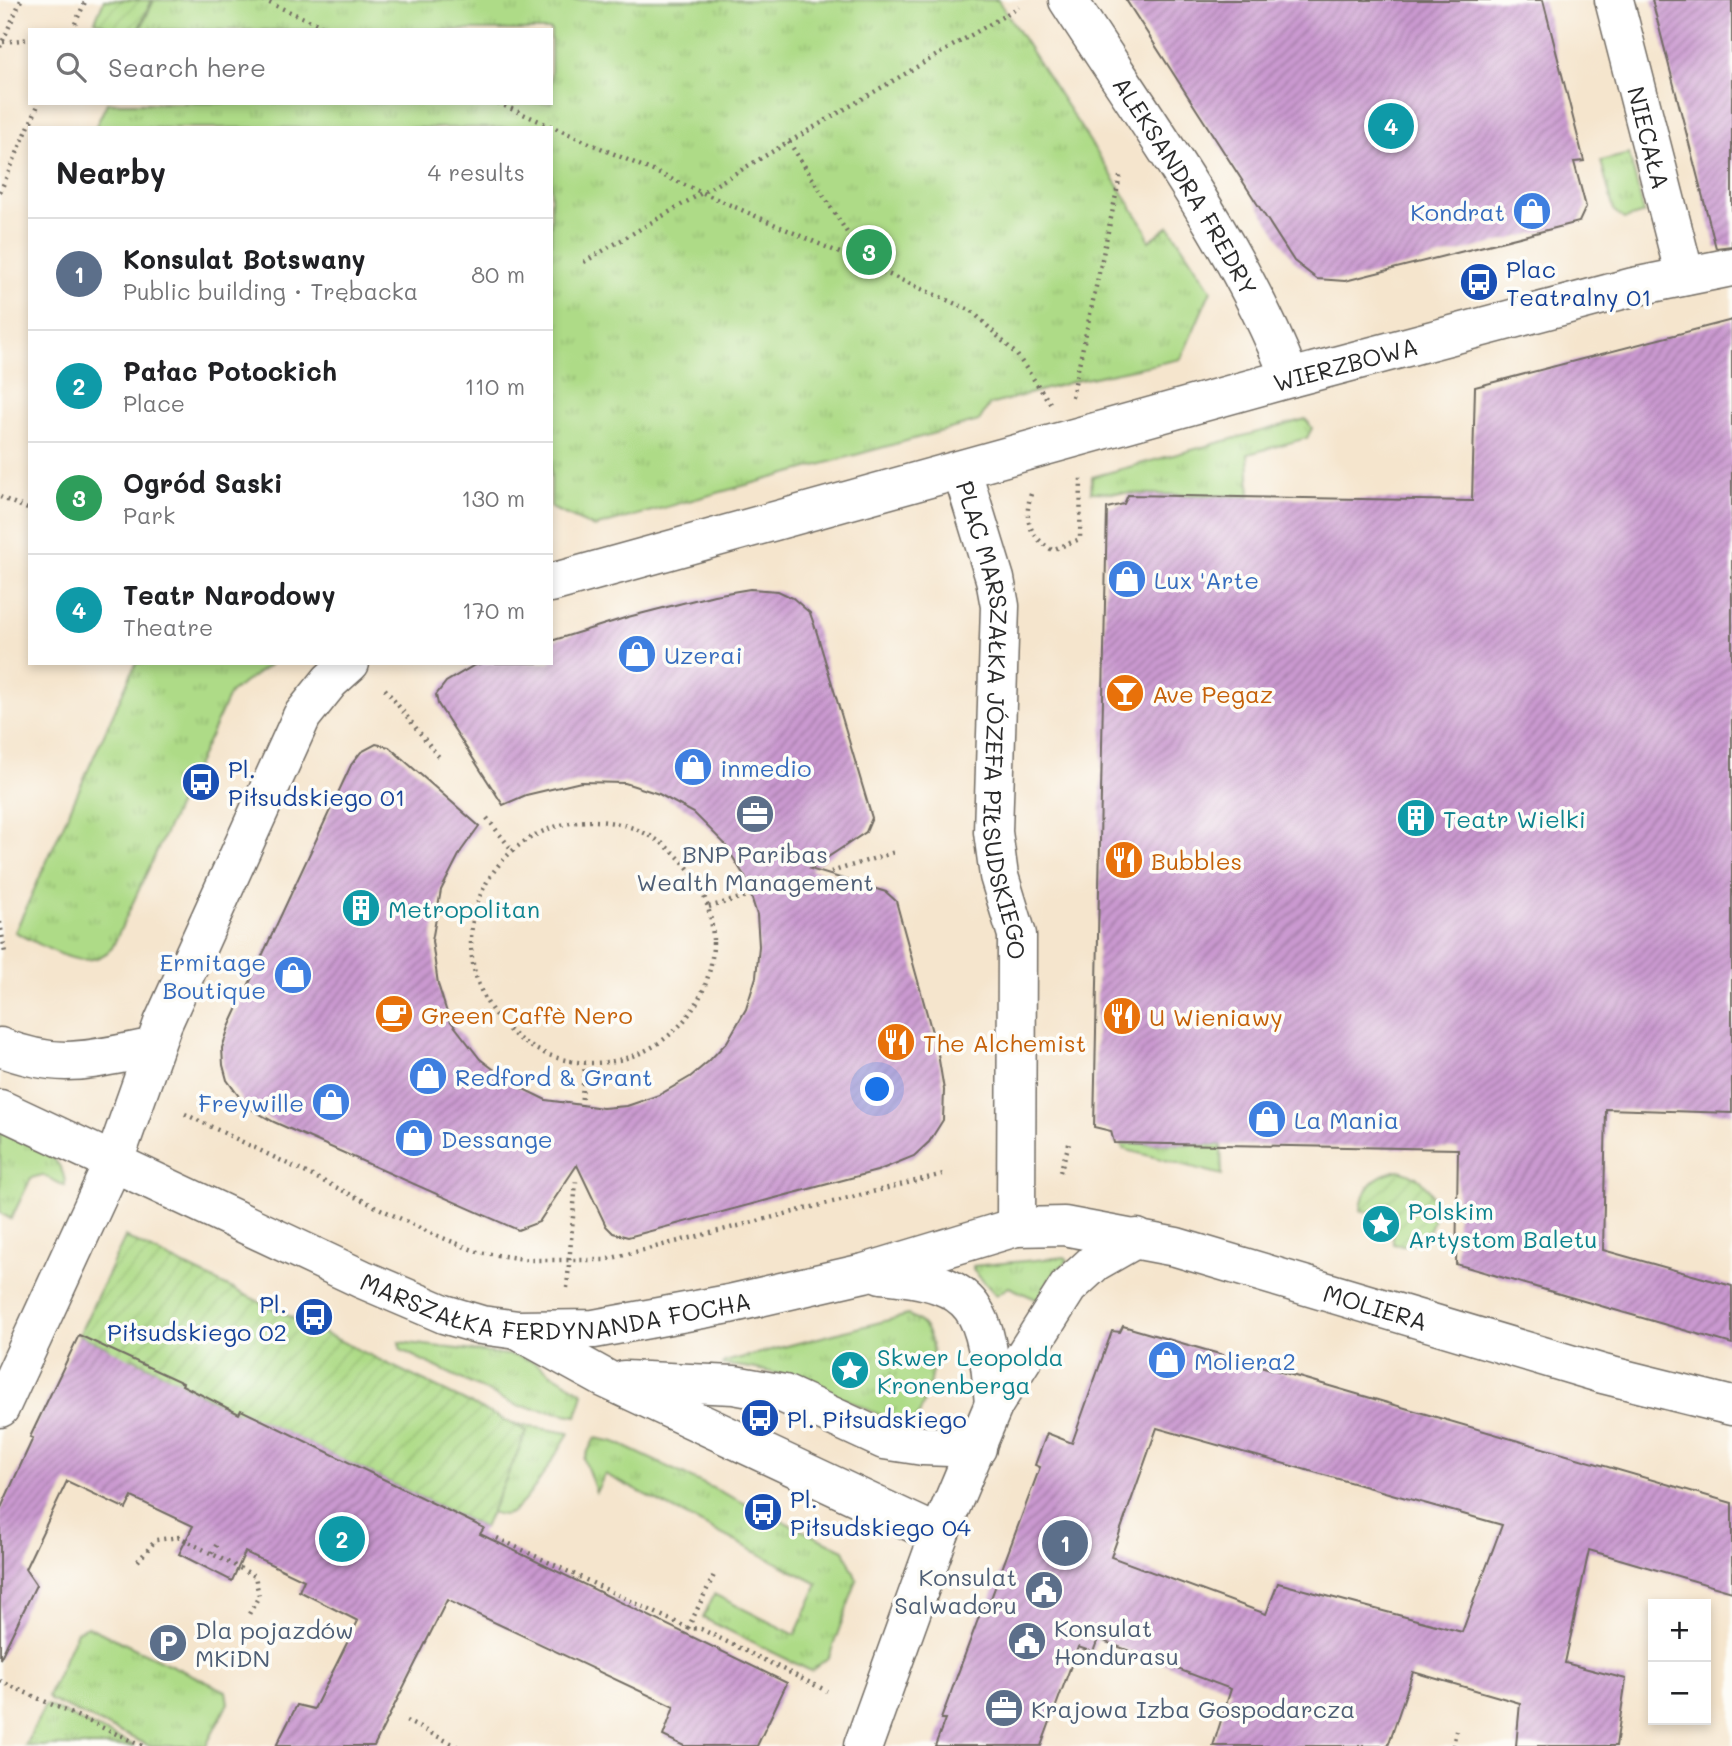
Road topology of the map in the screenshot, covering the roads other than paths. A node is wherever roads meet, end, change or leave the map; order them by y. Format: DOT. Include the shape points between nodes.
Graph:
graph roads {
  1 [pos="1068,0"];
  2 [pos="1614,0"];
  3 [pos="1732,267"];
  4 [pos="1685,276"];
  5 [pos="1290,379"];
  6 [pos="962,471"];
  7 [pos="553,582"];
  8 [pos="348,665"];
  9 [pos="0,1047"];
  10 [pos="152,1048"];
  11 [pos="0,1109"];
  12 [pos="114,1161"];
  13 [pos="1016,1227"];
  14 [pos="1137,1238"];
  15 [pos="864,1273"];
  16 [pos="518,1330"];
  17 [pos="606,1379"];
  18 [pos="994,1404"];
  19 [pos="1732,1406"];
  20 [pos="0,1408"];
  21 [pos="977,1448"];
  22 [pos="939,1535"];
  23 [pos="863,1746"];
  1 -- 5 [label="street, ALEKSANDRA FREDRY" via="1213,227 1262,311"];
  2 -- 4 [label="street, NIECAŁA"];
  3 -- 4 [label="street, WIERZBOWA"];
  4 -- 5 [label="street, WIERZBOWA"];
  5 -- 6 [label="street, WIERZBOWA"];
  6 -- 7 [label="street, PLAC MARSZAŁKA JÓZEFA PIŁSUDSKIEGO"];
  6 -- 13 [label="street, PLAC MARSZAŁKA JÓZEFA PIŁSUDSKIEGO" via="1000,606 993,832 999,876 1017,935"];
  8 -- 10 [label="street" via="302,716"];
  9 -- 10 [label="street" via="35,1060 69,1063"];
  10 -- 12 [label="street"];
  11 -- 12 [label="street"];
  12 -- 16 [label="street, MARSZAŁKA FERDYNANDA FOCHA" via="444,1314"];
  12 -- 20 [label="street"];
  13 -- 14 [label="street, MOLIERA" via="1064,1226"];
  13 -- 15 [label="street, MARSZAŁKA FERDYNANDA FOCHA"];
  14 -- 18 [label="street" via="1096,1262 1068,1287"];
  14 -- 19 [label="street, MOLIERA" via="1603,1374"];
  15 -- 16 [label="street, MARSZAŁKA FERDYNANDA FOCHA" via="594,1329"];
  15 -- 18 [label="street" via="923,1278 966,1298 978,1317 990,1354"];
  16 -- 17 [label="street"];
  17 -- 21 [label="street" via="734,1385 784,1394 884,1440"];
  17 -- 22 [label="street"];
  18 -- 21 [label="street"];
  21 -- 22 [label="street"];
  22 -- 23 [label="street"];
}
